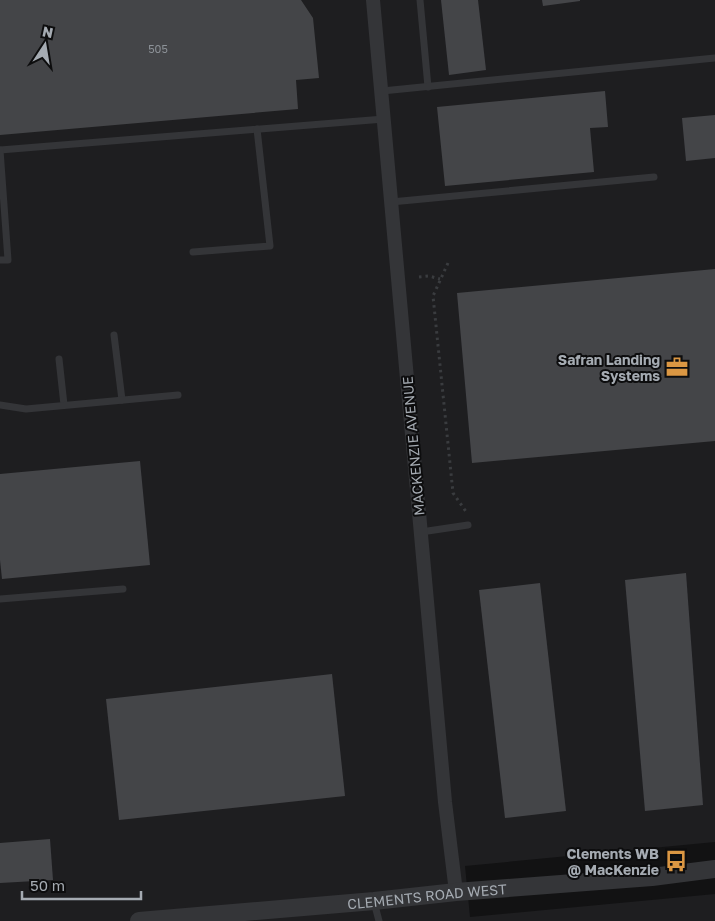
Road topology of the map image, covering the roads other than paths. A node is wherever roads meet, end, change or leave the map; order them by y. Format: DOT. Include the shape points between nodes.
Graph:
graph roads {
  1 [pos="373,0"];
  2 [pos="420,0"];
  3 [pos="715,58"];
  4 [pos="428,86"];
  5 [pos="382,91"];
  6 [pos="384,119"];
  7 [pos="257,129"];
  8 [pos="0,150"];
  9 [pos="654,177"];
  10 [pos="391,202"];
  11 [pos="193,252"];
  12 [pos="0,260"];
  13 [pos="114,335"];
  14 [pos="60,359"];
  15 [pos="178,395"];
  16 [pos="122,400"];
  17 [pos="0,405"];
  18 [pos="64,405"];
  19 [pos="468,526"];
  20 [pos="421,532"];
  21 [pos="122,589"];
  22 [pos="0,598"];
  23 [pos="715,869"];
  24 [pos="456,892"];
  25 [pos="374,901"];
  26 [pos="182,919"];
  27 [pos="138,921"];
  28 [pos="379,921"];
  1 -- 5 [label="street, MACKENZIE AVENUE"];
  2 -- 4 [label="lane"];
  3 -- 4 [label="lane"];
  4 -- 5 [label="lane"];
  5 -- 6 [label="street, MACKENZIE AVENUE"];
  6 -- 7 [label="lane"];
  6 -- 10 [label="street, MACKENZIE AVENUE"];
  7 -- 8 [label="lane"];
  7 -- 11 [label="lane" via="270,246"];
  8 -- 12 [label="lane" via="8,260"];
  9 -- 10 [label="lane"];
  10 -- 20 [label="street, MACKENZIE AVENUE"];
  13 -- 16 [label="lane"];
  14 -- 18 [label="lane"];
  15 -- 16 [label="lane"];
  16 -- 18 [label="lane"];
  17 -- 18 [label="lane" via="26,409"];
  19 -- 20 [label="lane"];
  20 -- 24 [label="street, MACKENZIE AVENUE"];
  21 -- 22 [label="lane"];
  23 -- 24 [label="street, CLEMENTS ROAD WEST"];
  24 -- 25 [label="street, CLEMENTS ROAD WEST"];
  25 -- 26 [label="street, CLEMENTS ROAD WEST"];
  25 -- 28 [label="lane"];
  26 -- 27 [label="street, CLEMENTS ROAD WEST"];
}
